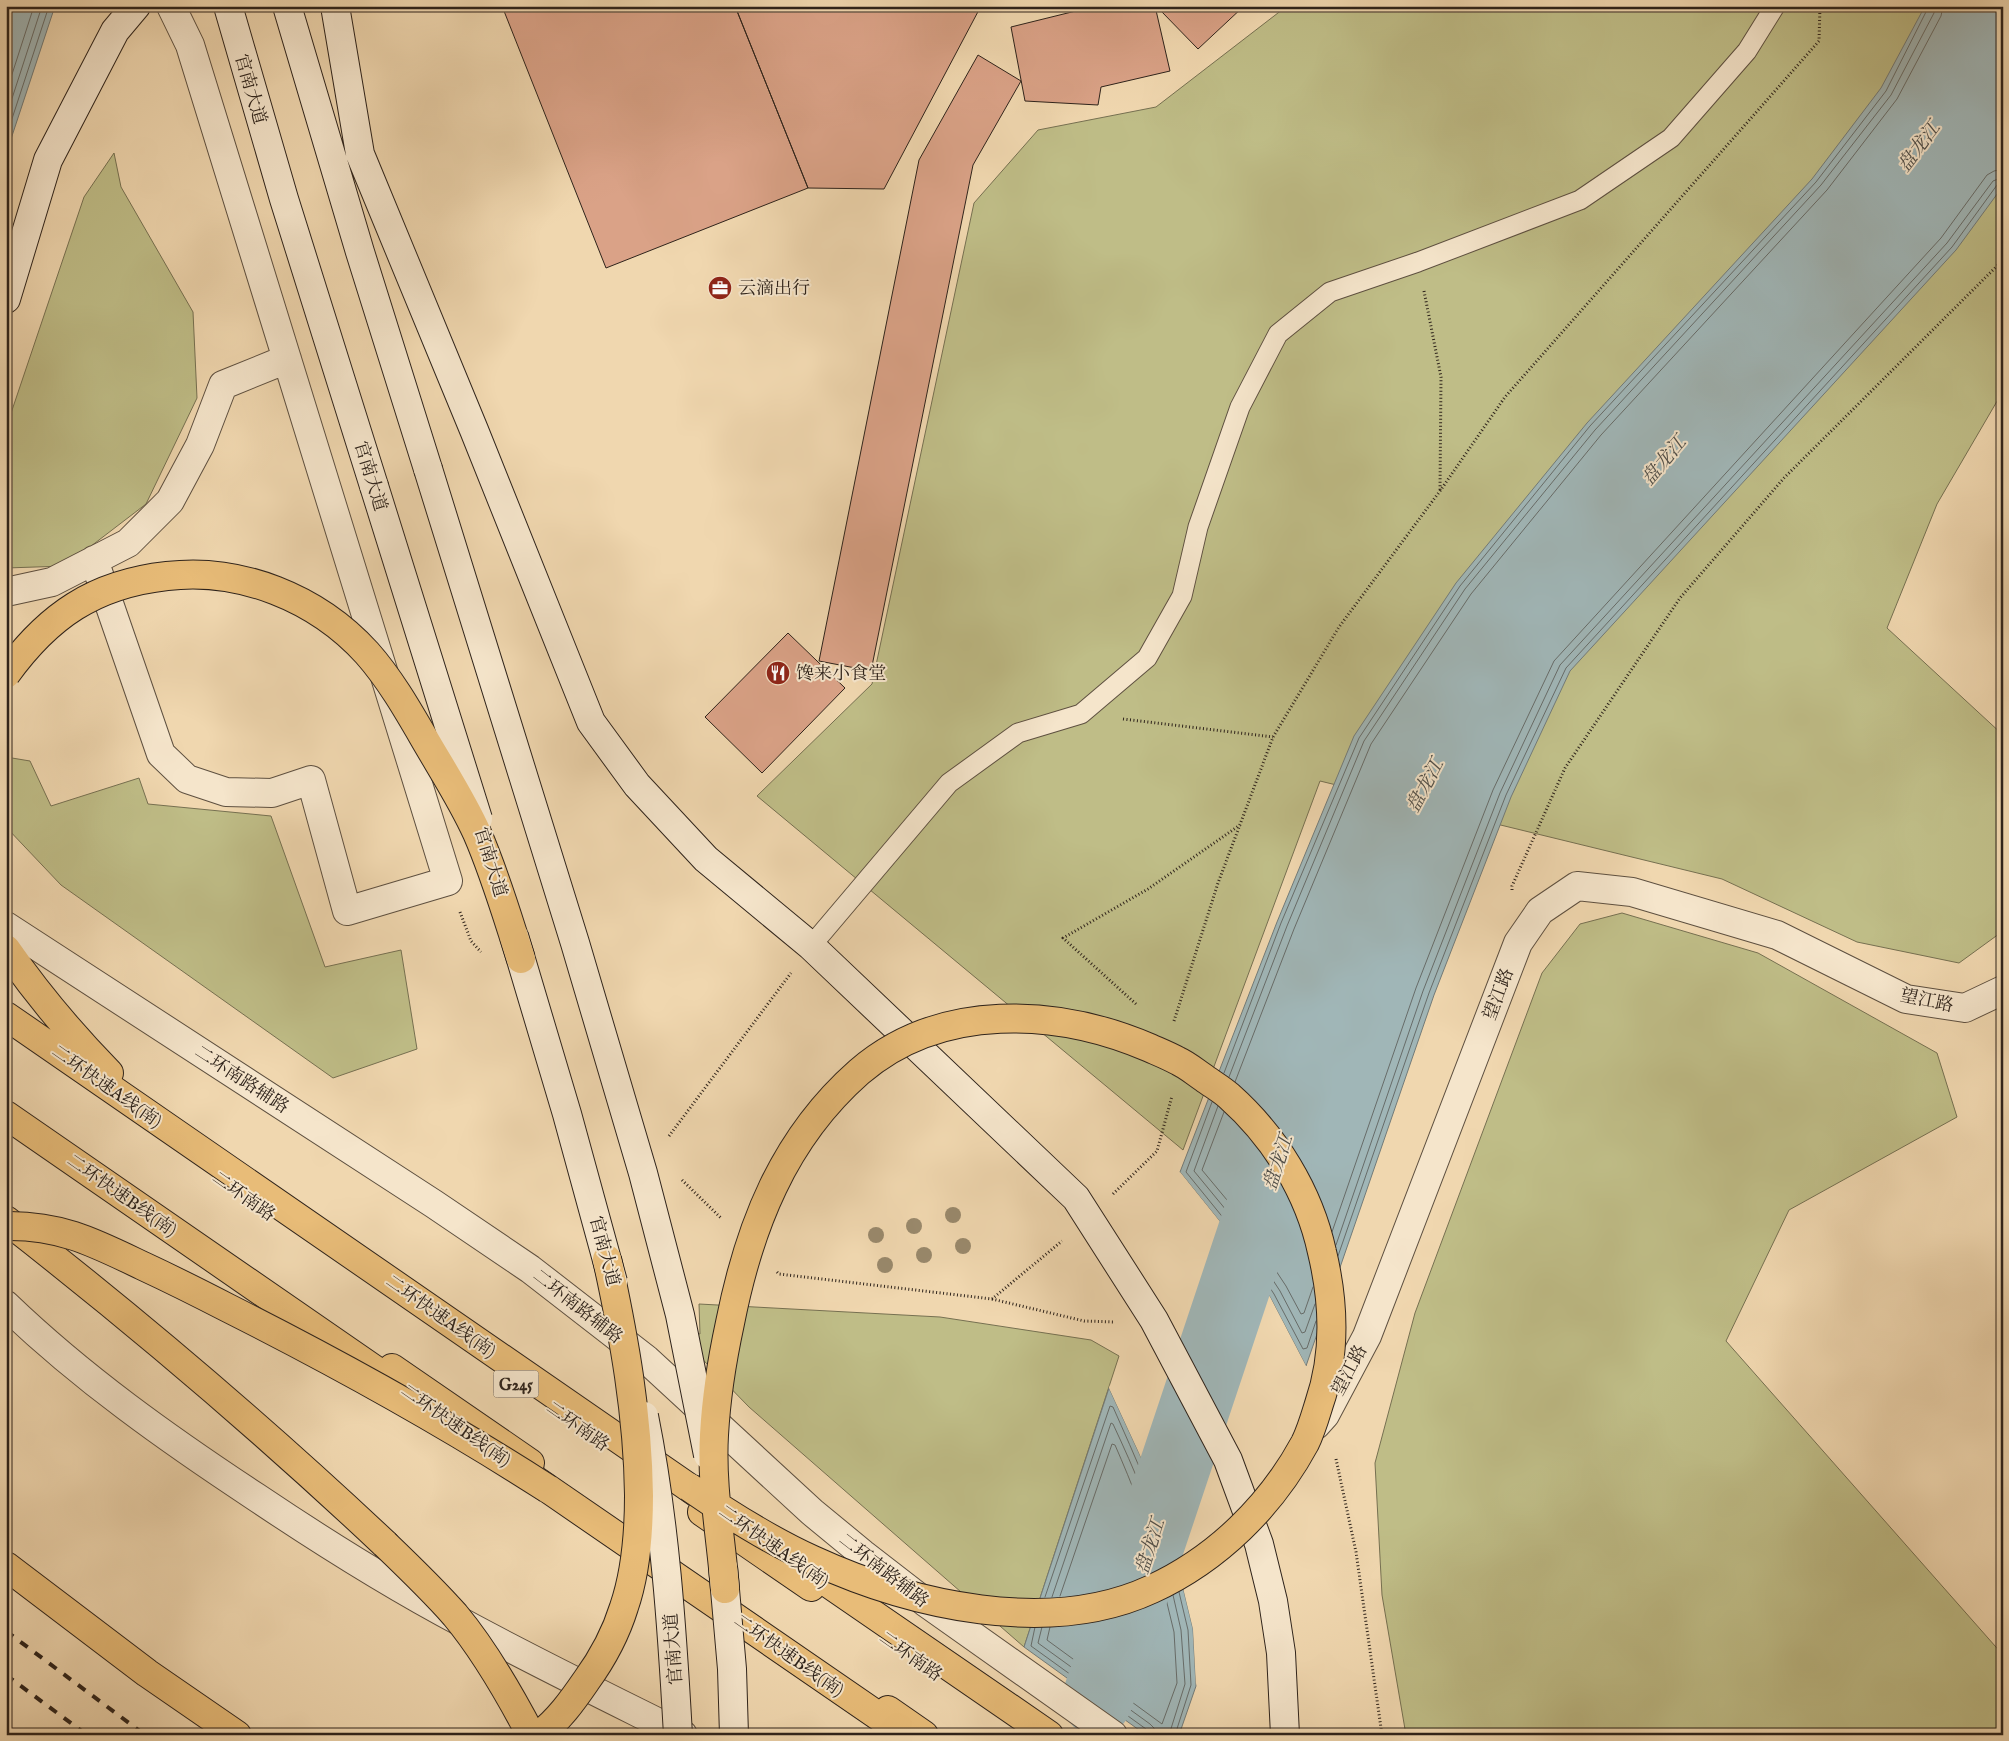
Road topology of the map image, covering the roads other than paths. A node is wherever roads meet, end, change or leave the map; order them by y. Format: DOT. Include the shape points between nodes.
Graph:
graph roads {
  1 [pos="136,6"];
  2 [pos="171,6"];
  3 [pos="228,6"];
  4 [pos="287,6"];
  5 [pos="335,6"];
  6 [pos="1775,6"];
  7 [pos="6,299"];
  8 [pos="287,359"];
  9 [pos="94,560"];
  10 [pos="6,592"];
  11 [pos="6,674"];
  12 [pos="6,926"];
  13 [pos="811,946"];
  14 [pos="6,949"];
  15 [pos="521,959"];
  16 [pos="2003,990"];
  17 [pos="6,1016"];
  18 [pos="6,1032"];
  19 [pos="6,1102"];
  20 [pos="6,1115"];
  21 [pos="278,1204"];
  22 [pos="6,1220"];
  23 [pos="6,1226"];
  24 [pos="607,1259"];
  25 [pos="6,1305"];
  26 [pos="689,1487"];
  27 [pos="548,1489"];
  28 [pos="1250,1521"];
  29 [pos="6,1566"];
  30 [pos="725,1589"];
  31 [pos="737,1619"];
  32 [pos="237,1735"];
  33 [pos="531,1735"];
  34 [pos="539,1735"];
  35 [pos="678,1735"];
  36 [pos="682,1735"];
  37 [pos="734,1735"];
  38 [pos="889,1735"];
  39 [pos="906,1735"];
  40 [pos="924,1735"];
  41 [pos="1026,1735"];
  42 [pos="1048,1735"];
  43 [pos="1113,1735"];
  44 [pos="1285,1735"];
  1 -- 7 [label="street" via="115,31 48,160"];
  2 -- 8 [label="street" via="190,45"];
  3 -- 15 [label="street, 官南大道, bridge"];
  4 -- 30 [label="street, bridge" via="643,1173 700,1408 716,1503"];
  5 -- 13 [label="street" via="360,154 591,722 637,785 706,859"];
  6 -- 13 [label="lane" via="1747,51 1671,138 1580,200 1330,292 1278,334 1240,407 1198,527 1182,596 1147,658 1081,714 1018,733 949,783"];
  8 -- 9 [label="street" via="223,385 200,445 170,501 128,543"];
  8 -- 9 [label="street" via="448,881 347,911 311,780 272,793 226,792 187,779 161,754"];
  9 -- 10 [label="street" via="52,582"];
  11 -- 15 [label="main road, bridge" via="46,627 76,604 110,588 146,578 185,574 224,576 262,585 300,601 335,624 367,653 417,726 476,831"];
  12 -- 43 [label="street, 二环南路辅路" via="530,1269 646,1359 812,1512 863,1554 925,1602"];
  13 -- 28 [label="street" via="1076,1198 1154,1320 1228,1460"];
  14 -- 21 [label="main road" via="69,1030 113,1076 200,1148"];
  15 -- 24 [label="street, 官南大道, bridge"];
  16 -- 28 [label="street, 望江路" via="1965,1008 1906,999 1777,935 1632,892 1577,886 1540,911 1518,942 1367,1336 1325,1414 1288,1459"];
  17 -- 21 [label="main road, 二环快速A线(南)"];
  18 -- 41 [label="main road, 二环南路 / G245"];
  19 -- 40 [label="main road"];
  20 -- 27 [label="main road, 二环快速B线(南), bridge"];
  21 -- 26 [label="main road, 二环快速A线(南), bridge"];
  22 -- 33 [label="main road, bridge" via="204,1381 345,1506 421,1579 455,1615 485,1656"];
  23 -- 27 [label="main road, bridge" via="72,1234 138,1263 390,1394"];
  24 -- 34 [label="main road, bridge" via="622,1330 636,1426 639,1507 634,1567 621,1618 599,1663 573,1701"];
  24 -- 35 [label="street, 官南大道, bridge" via="639,1392 655,1482 669,1594"];
  25 -- 36 [label="street" via="130,1410 313,1536 463,1624"];
  26 -- 30 [label="main road, bridge" via="712,1503 720,1508 810,1559 863,1581 918,1597 1012,1612 1045,1612 1079,1610 1148,1592 1215,1552 1249,1521 1280,1483 1307,1439 1324,1390 1332,1329 1330,1284 1318,1232 1297,1182 1267,1135 1227,1094 1178,1060 1119,1035 1058,1020 1002,1017 951,1025 904,1042 863,1068 827,1102 796,1143 770,1190 749,1242 726,1343 714,1435 714,1478 716,1499 717,1508 722,1553"];
  26 -- 42 [label="main road, 二环快速A线(南), bridge"];
  27 -- 31 [label="main road, 二环快速B线(南), bridge"];
  28 -- 44 [label="street" via="1273,1600 1280,1644"];
  29 -- 32 [label="main road" via="131,1662"];
  30 -- 37 [label="street, bridge"];
  31 -- 38 [label="main road" via="824,1682"];
  31 -- 39 [label="main road, 二环快速B线(南)"];
}
